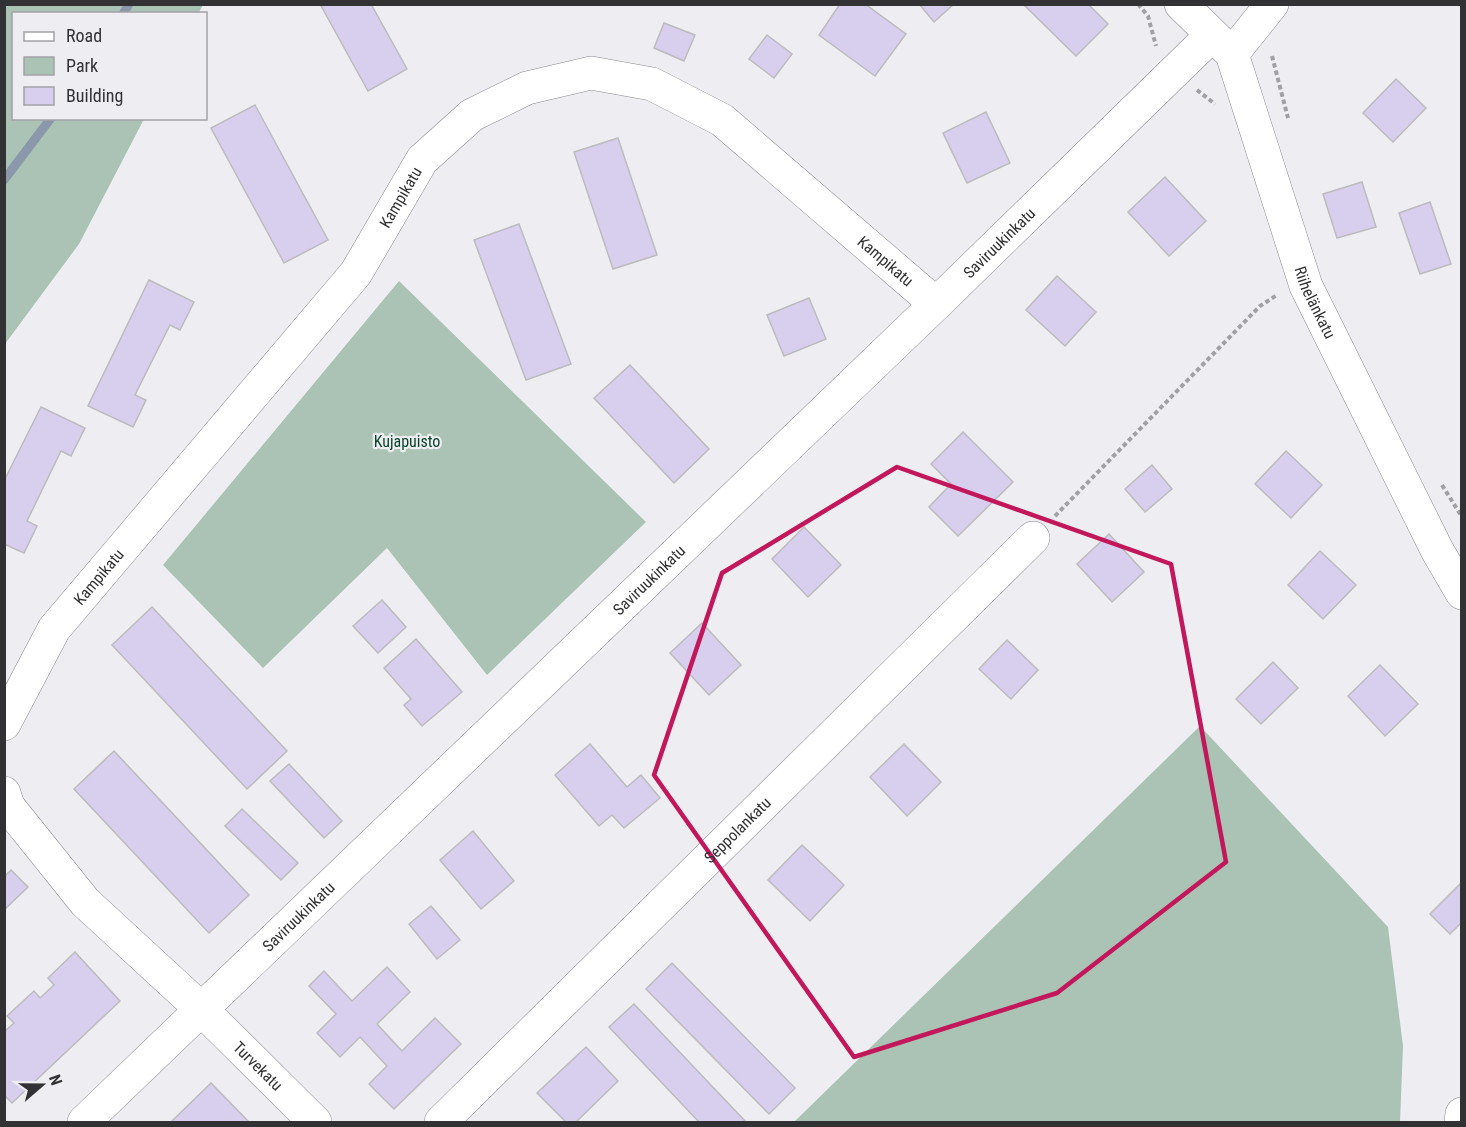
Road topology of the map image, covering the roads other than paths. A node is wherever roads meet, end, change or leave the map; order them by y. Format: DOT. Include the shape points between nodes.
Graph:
graph roads {
  1 [pos="1181,4"];
  2 [pos="1272,4"];
  3 [pos="1222,45"];
  4 [pos="936,304"];
  5 [pos="1034,538"];
  6 [pos="1449,546"];
  7 [pos="1461,593"];
  8 [pos="4,724"];
  9 [pos="4,793"];
  10 [pos="200,1008"];
  11 [pos="1461,1114"];
  12 [pos="84,1122"];
  13 [pos="315,1122"];
  14 [pos="441,1122"];
  15 [pos="1461,1122"];
  1 -- 3 [label="street"];
  2 -- 3 [label="street"];
  3 -- 4 [label="street, Saviruukinkatu"];
  3 -- 6 [label="street, Riihelänkatu" via="1306,286"];
  4 -- 8 [label="street, Kampikatu" via="722,120 652,84 591,73 527,88 472,115 422,160 356,273 54,629"];
  4 -- 10 [label="street, Saviruukinkatu"];
  5 -- 14 [label="street, Seppolankatu"];
  6 -- 7 [label="street, Riihelänkatu"];
  9 -- 10 [label="street" via="8,806 85,902"];
  10 -- 12 [label="street, Saviruukinkatu"];
  10 -- 13 [label="street, Turvekatu"];
  11 -- 15 [label="street"];
}
